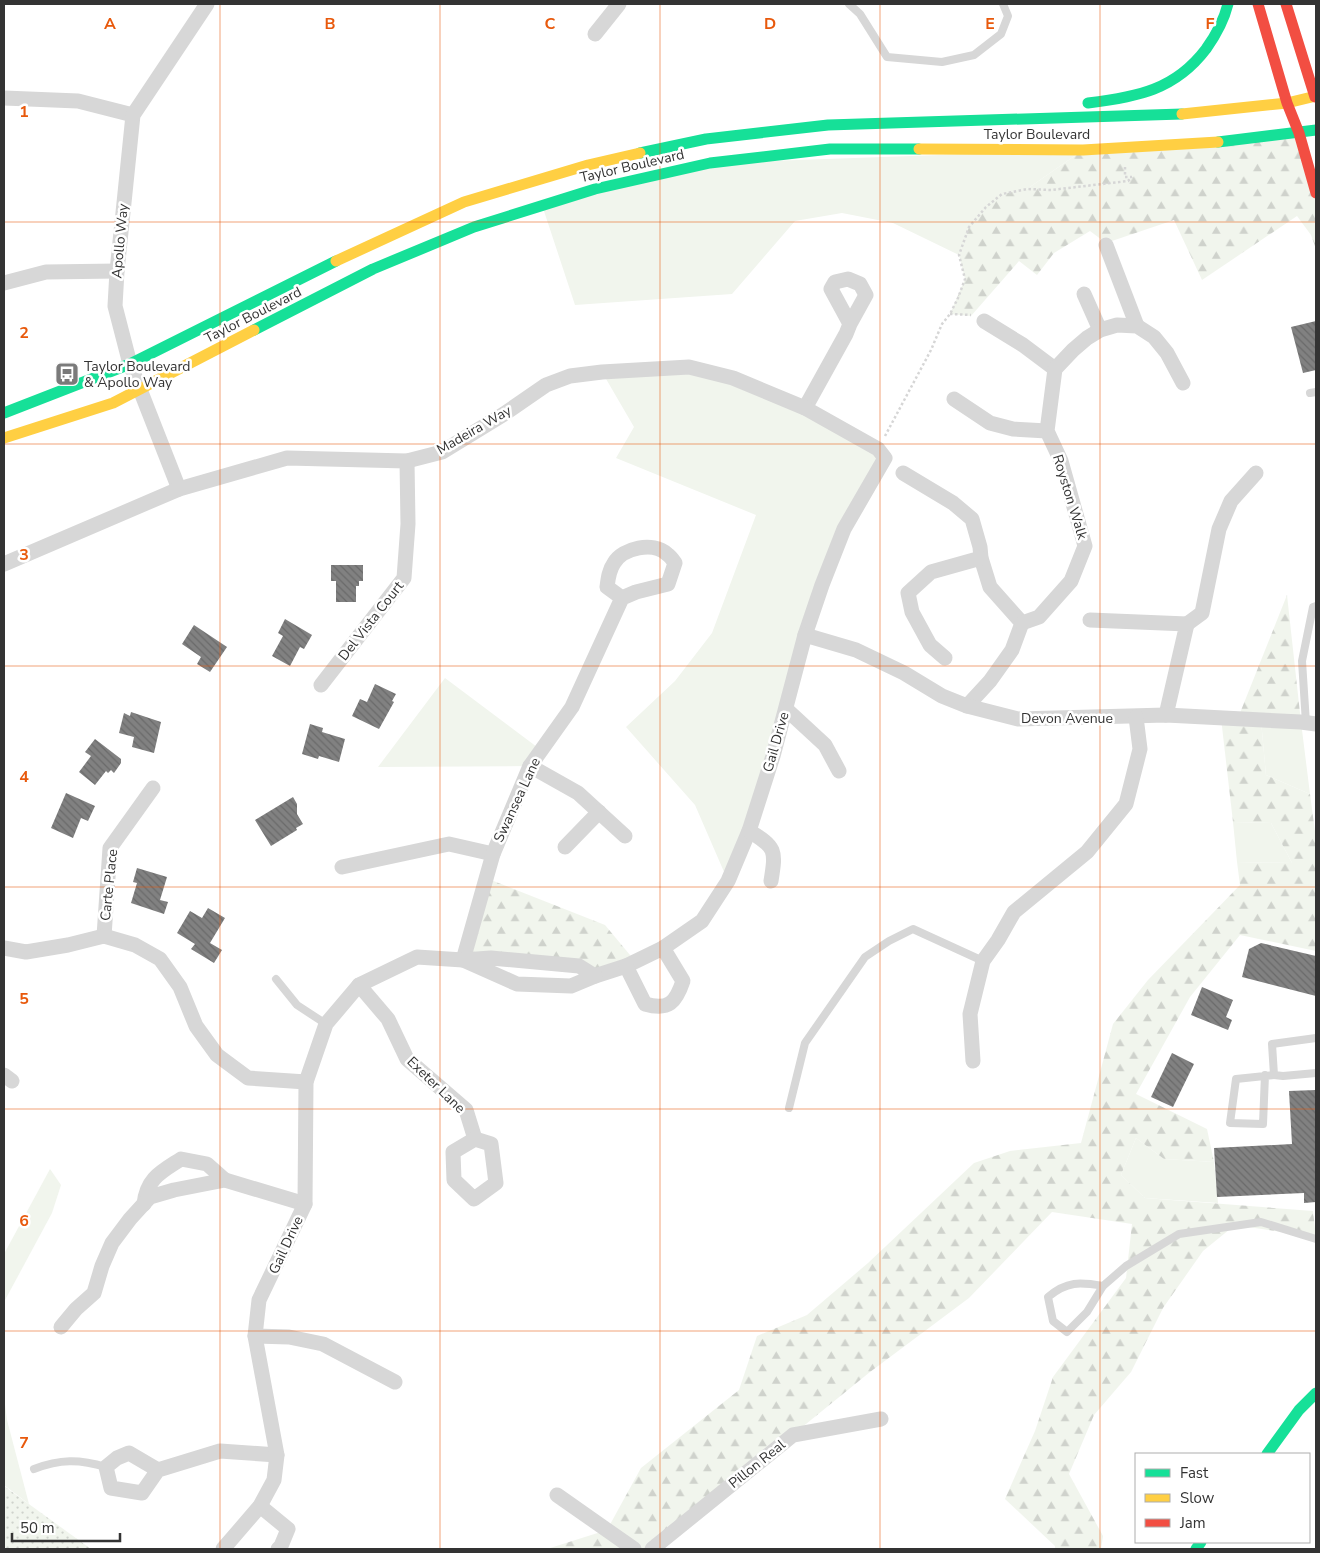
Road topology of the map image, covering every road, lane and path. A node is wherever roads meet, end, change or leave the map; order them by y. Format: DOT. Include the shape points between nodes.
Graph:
graph roads {
  1 [pos="207,4"];
  2 [pos="619,4"];
  3 [pos="849,4"];
  4 [pos="1003,4"];
  5 [pos="1228,4"];
  6 [pos="1258,4"];
  7 [pos="1286,4"];
  8 [pos="595,34"];
  9 [pos="4,98"];
  10 [pos="1316,98"];
  11 [pos="1287,103"];
  12 [pos="133,116"];
  13 [pos="1005,119"];
  14 [pos="1316,130"];
  15 [pos="1299,133"];
  16 [pos="1132,176"];
  17 [pos="1316,193"];
  18 [pos="1106,245"];
  19 [pos="117,272"];
  20 [pos="4,283"];
  21 [pos="1084,294"];
  22 [pos="950,314"];
  23 [pos="984,321"];
  24 [pos="850,324"];
  25 [pos="1137,326"];
  26 [pos="1100,330"];
  27 [pos="130,364"];
  28 [pos="1055,370"];
  29 [pos="1183,383"];
  30 [pos="140,390"];
  31 [pos="954,399"];
  32 [pos="805,408"];
  33 [pos="4,413"];
  34 [pos="1047,431"];
  35 [pos="4,438"];
  36 [pos="878,449"];
  37 [pos="408,461"];
  38 [pos="903,473"];
  39 [pos="1256,473"];
  40 [pos="179,489"];
  41 [pos="981,558"];
  42 [pos="4,564"];
  43 [pos="622,598"];
  44 [pos="1316,606"];
  45 [pos="1090,620"];
  46 [pos="1022,623"];
  47 [pos="1187,624"];
  48 [pos="805,634"];
  49 [pos="945,658"];
  50 [pos="321,685"];
  51 [pos="967,706"];
  52 [pos="786,709"];
  53 [pos="1166,715"];
  54 [pos="1136,717"];
  55 [pos="1311,723"];
  56 [pos="530,766"];
  57 [pos="839,771"];
  58 [pos="153,788"];
  59 [pos="599,812"];
  60 [pos="749,831"];
  61 [pos="625,836"];
  62 [pos="565,847"];
  63 [pos="493,854"];
  64 [pos="342,867"];
  65 [pos="771,881"];
  66 [pos="104,936"];
  67 [pos="4,948"];
  68 [pos="663,948"];
  69 [pos="464,960"];
  70 [pos="983,961"];
  71 [pos="626,966"];
  72 [pos="595,976"];
  73 [pos="276,979"];
  74 [pos="359,985"];
  75 [pos="326,1024"];
  76 [pos="1316,1038"];
  77 [pos="973,1061"];
  78 [pos="1316,1073"];
  79 [pos="1270,1075"];
  80 [pos="306,1082"];
  81 [pos="789,1108"];
  82 [pos="475,1139"];
  83 [pos="225,1180"];
  84 [pos="144,1204"];
  85 [pos="305,1204"];
  86 [pos="1316,1239"];
  87 [pos="1103,1286"];
  88 [pos="61,1327"];
  89 [pos="255,1336"];
  90 [pos="395,1382"];
  91 [pos="1316,1393"];
  92 [pos="881,1419"];
  93 [pos="1268,1453"];
  94 [pos="277,1455"];
  95 [pos="106,1467"];
  96 [pos="34,1469"];
  97 [pos="158,1470"];
  98 [pos="557,1494"];
  99 [pos="260,1506"];
  100 [pos="223,1549"];
  101 [pos="278,1549"];
  102 [pos="634,1549"];
  103 [pos="652,1549"];
  1 -- 12 [label="street, Apollo Way"];
  2 -- 8 [label="street"];
  3 -- 4 [label="lane" via="860,14 887,57 942,62 974,55 1001,34 1008,16"];
  5 -- 13 [label="main road" via="1216,35 1199,60 1176,80 1149,92"];
  6 -- 11 [label="main road"];
  7 -- 10 [label="main road"];
  9 -- 12 [label="street" via="78,101"];
  10 -- 11 [label="main road, Taylor Boulevard"];
  11 -- 13 [label="main road, Taylor Boulevard" via="1199,113"];
  11 -- 15 [label="main road"];
  12 -- 19 [label="street, Apollo Way"];
  13 -- 27 [label="main road, Taylor Boulevard" via="828,125 706,139 588,165 464,202 363,247"];
  14 -- 15 [label="main road, Taylor Boulevard"];
  15 -- 17 [label="main road"];
  15 -- 30 [label="main road, Taylor Boulevard" via="1202,144 1083,150 830,150 710,163 595,189 474,227 373,269"];
  16 -- 22 [label="path" via="1128,181 1100,185 1027,189 1002,194 969,228 959,255 965,279"];
  18 -- 25 [label="street"];
  19 -- 20 [label="street" via="46,272"];
  19 -- 27 [label="street, Apollo Way" via="115,306"];
  21 -- 26 [label="street"];
  22 -- 23 [label="path"];
  22 -- 36 [label="path"];
  23 -- 28 [label="street"];
  24 -- 32 [label="street"];
  25 -- 26 [label="street" via="1117,325"];
  25 -- 29 [label="street" via="1154,337 1167,353"];
  26 -- 28 [label="street" via="1073,350"];
  27 -- 30 [label="street, Apollo Way"];
  27 -- 33 [label="main road, Taylor Boulevard"];
  28 -- 34 [label="street"];
  30 -- 35 [label="main road, Taylor Boulevard" via="113,403"];
  30 -- 40 [label="street, Apollo Way"];
  31 -- 34 [label="street" via="990,423 1013,429"];
  32 -- 36 [label="street, Madeira Way"];
  32 -- 37 [label="street, Madeira Way" via="733,378 689,367 578,375 546,385 442,452"];
  34 -- 46 [label="street, Royston Walk" via="1061,461 1085,546 1071,581 1039,617"];
  36 -- 48 [label="street, Gail Drive" via="885,458 844,529"];
  37 -- 40 [label="street, Madeira Way" via="286,458"];
  37 -- 50 [label="street, Del Vista Court" via="404,578"];
  38 -- 41 [label="street" via="953,503 972,519"];
  39 -- 47 [label="street" via="1231,500 1219,529 1202,613"];
  40 -- 42 [label="street, Madeira Way"];
  41 -- 46 [label="street" via="990,587"];
  41 -- 49 [label="street" via="932,572 908,593 912,612 930,645"];
  43 -- 56 [label="street, Swansea Lane" via="572,707"];
  44 -- 55 [label="lane" via="1313,607 1302,661"];
  45 -- 47 [label="street"];
  46 -- 51 [label="street" via="1012,650"];
  47 -- 53 [label="street"];
  48 -- 51 [label="street, Devon Avenue" via="856,650"];
  48 -- 52 [label="street, Gail Drive"];
  51 -- 54 [label="street, Devon Avenue" via="1018,719"];
  52 -- 57 [label="street" via="825,745"];
  52 -- 60 [label="street, Gail Drive"];
  53 -- 54 [label="street, Devon Avenue"];
  53 -- 55 [label="street, Devon Avenue"];
  54 -- 70 [label="street" via="1140,749 1126,804 1087,852 1014,912"];
  56 -- 59 [label="street" via="578,793"];
  56 -- 63 [label="street, Swansea Lane"];
  58 -- 66 [label="street, Carte Place" via="110,848"];
  59 -- 61 [label="street"];
  59 -- 62 [label="street"];
  60 -- 65 [label="street" via="768,842 775,858"];
  60 -- 68 [label="street, Gail Drive" via="728,881 702,921"];
  63 -- 64 [label="street" via="449,844"];
  63 -- 69 [label="street, Swansea Lane"];
  66 -- 67 [label="street" via="26,952"];
  66 -- 80 [label="street" via="135,945 160,959 180,986 196,1026 217,1055 248,1078"];
  68 -- 71 [label="street, Gail Drive"];
  68 -- 71 [label="street" via="683,981 678,996 670,1004 654,1007 645,1004"];
  69 -- 72 [label="street, Gail Drive" via="491,958 579,966"];
  69 -- 72 [label="street, Gail Drive" via="517,984 571,986"];
  69 -- 74 [label="street, Gail Drive" via="417,957"];
  70 -- 77 [label="street" via="970,1014"];
  70 -- 81 [label="lane" via="913,928 865,957 804,1042"];
  71 -- 72 [label="street, Gail Drive"];
  73 -- 75 [label="lane" via="297,1005"];
  74 -- 75 [label="street, Gail Drive"];
  74 -- 82 [label="street, Exeter Lane" via="388,1019 407,1059 466,1110"];
  75 -- 80 [label="street, Gail Drive"];
  76 -- 79 [label="lane" via="1272,1044"];
  78 -- 79 [label="lane"];
  79 -- 79 [label="lane" via="1263,1124 1230,1123 1236,1079"];
  80 -- 85 [label="street, Gail Drive"];
  83 -- 84 [label="street" via="150,1197"];
  83 -- 84 [label="street" via="207,1164 181,1159 154,1177 145,1194"];
  83 -- 85 [label="street"];
  84 -- 88 [label="street" via="112,1243 94,1293"];
  85 -- 89 [label="street, Gail Drive" via="259,1300"];
  86 -- 87 [label="lane" via="1261,1222 1179,1234 1126,1266"];
  87 -- 87 [label="lane" via="1087,1312 1067,1332 1053,1321 1048,1297 1056,1290 1080,1282"];
  89 -- 90 [label="street" via="323,1344"];
  89 -- 94 [label="street, Gail Drive"];
  91 -- 93 [label="main road" via="1299,1410"];
  92 -- 103 [label="street, Pillon Real" via="793,1435"];
  94 -- 97 [label="street" via="220,1451"];
  94 -- 99 [label="street, Gail Drive" via="274,1480"];
  95 -- 96 [label="lane" via="83,1461 64,1461"];
  95 -- 97 [label="street" via="129,1453"];
  95 -- 97 [label="street" via="112,1488 142,1493"];
  98 -- 102 [label="street"];
  99 -- 100 [label="street, Gail Drive"];
  99 -- 101 [label="street" via="288,1528"];
}
